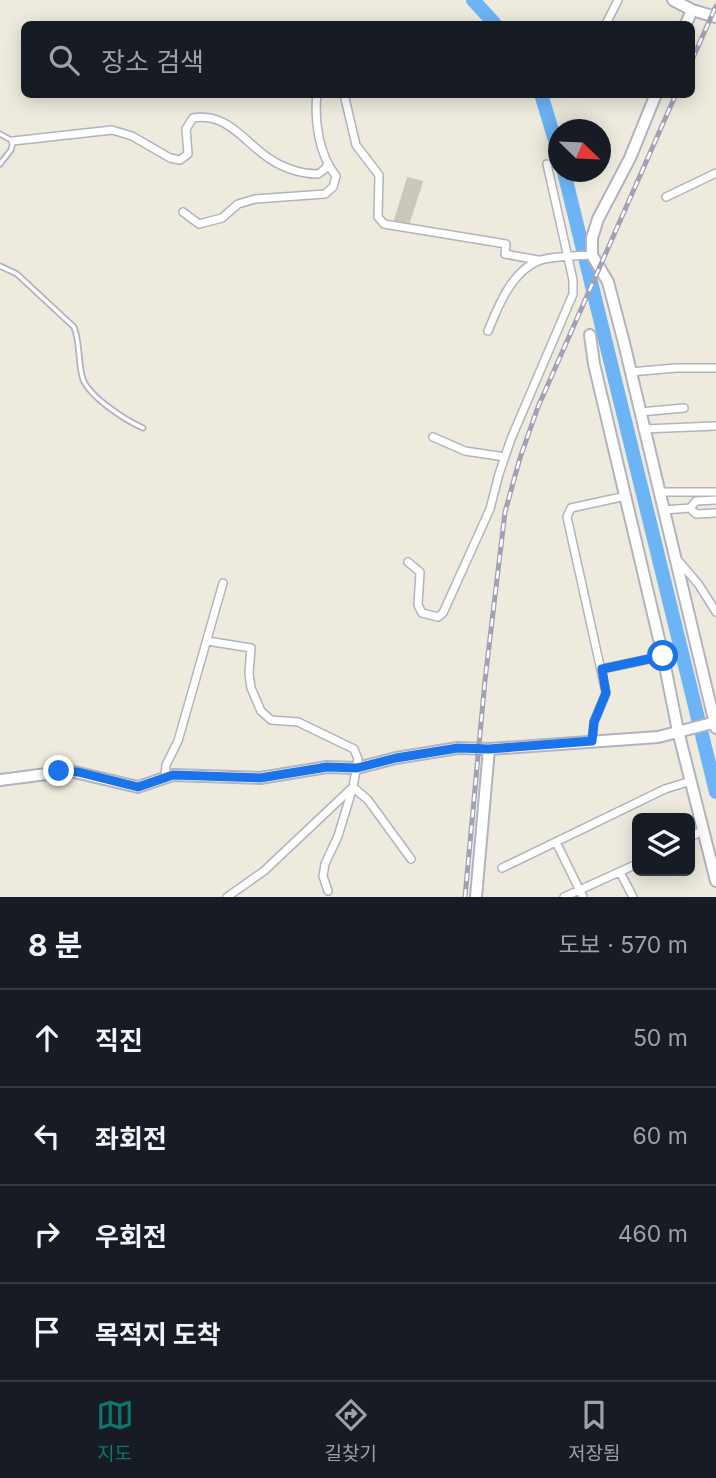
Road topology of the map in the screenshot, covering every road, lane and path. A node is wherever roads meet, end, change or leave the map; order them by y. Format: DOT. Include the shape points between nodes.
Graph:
graph roads {
  1 [pos="618,0"];
  2 [pos="673,0"];
  3 [pos="694,5"];
  4 [pos="716,17"];
  5 [pos="608,21"];
  6 [pos="686,21"];
  7 [pos="317,98"];
  8 [pos="345,98"];
  9 [pos="654,98"];
  10 [pos="0,134"];
  11 [pos="13,141"];
  12 [pos="0,164"];
  13 [pos="327,164"];
  14 [pos="547,164"];
  15 [pos="716,173"];
  16 [pos="666,197"];
  17 [pos="183,212"];
  18 [pos="590,256"];
  19 [pos="570,258"];
  20 [pos="538,260"];
  21 [pos="0,266"];
  22 [pos="488,331"];
  23 [pos="590,335"];
  24 [pos="716,368"];
  25 [pos="630,372"];
  26 [pos="684,408"];
  27 [pos="640,412"];
  28 [pos="716,426"];
  29 [pos="143,428"];
  30 [pos="643,429"];
  31 [pos="433,437"];
  32 [pos="505,457"];
  33 [pos="659,492"];
  34 [pos="716,492"];
  35 [pos="625,496"];
  36 [pos="716,500"];
  37 [pos="690,508"];
  38 [pos="664,510"];
  39 [pos="716,513"];
  40 [pos="674,556"];
  41 [pos="408,562"];
  42 [pos="223,583"];
  43 [pos="716,612"];
  44 [pos="207,641"];
  45 [pos="663,656"];
  46 [pos="602,669"];
  47 [pos="713,724"];
  48 [pos="681,731"];
  49 [pos="592,741"];
  50 [pos="489,749"];
  51 [pos="357,768"];
  52 [pos="165,776"];
  53 [pos="0,780"];
  54 [pos="691,781"];
  55 [pos="353,787"];
  56 [pos="704,830"];
  57 [pos="695,834"];
  58 [pos="556,842"];
  59 [pos="411,859"];
  60 [pos="632,866"];
  61 [pos="502,868"];
  62 [pos="620,872"];
  63 [pos="716,881"];
  64 [pos="328,891"];
  65 [pos="581,893"];
  66 [pos="227,897"];
  67 [pos="476,897"];
  68 [pos="564,897"];
  69 [pos="633,897"];
  1 -- 5 [label="street"];
  2 -- 3 [label="street"];
  3 -- 4 [label="street"];
  3 -- 6 [label="street"];
  7 -- 13 [label="street" via="317,122"];
  8 -- 20 [label="street" via="356,145 379,175 378,217 384,224 506,244 505,254"];
  9 -- 18 [label="street" via="598,219"];
  10 -- 11 [label="lane"];
  11 -- 12 [label="lane"];
  11 -- 13 [label="street" via="111,130 180,160 188,154 186,128 193,118 201,117 236,129 261,153 298,172 318,174"];
  13 -- 17 [label="street" via="336,176 326,194 255,199 238,204 222,218 199,224"];
  14 -- 19 [label="street"];
  15 -- 16 [label="street"];
  18 -- 19 [label="street"];
  18 -- 25 [label="street" via="608,282"];
  19 -- 20 [label="street"];
  19 -- 32 [label="street" via="573,293"];
  20 -- 22 [label="street" via="507,290"];
  21 -- 29 [label="lane" via="17,274 74,327 85,385 118,414"];
  23 -- 35 [label="street"];
  24 -- 25 [label="street"];
  25 -- 27 [label="street"];
  26 -- 27 [label="street"];
  27 -- 30 [label="street"];
  28 -- 30 [label="street"];
  30 -- 33 [label="street"];
  31 -- 32 [label="street" via="465,451"];
  32 -- 41 [label="street" via="490,509 438,617 422,613 418,605 420,572"];
  33 -- 34 [label="street"];
  33 -- 38 [label="street"];
  35 -- 45 [label="street"];
  35 -- 46 [label="street" via="571,508 567,517"];
  36 -- 37 [label="street" via="696,501"];
  37 -- 38 [label="street"];
  37 -- 39 [label="street" via="696,514"];
  38 -- 40 [label="street"];
  40 -- 43 [label="street"];
  40 -- 47 [label="street"];
  42 -- 44 [label="street"];
  44 -- 51 [label="street" via="251,648 251,688 261,711 271,720 298,722 355,750"];
  44 -- 52 [label="street"];
  45 -- 46 [label="street"];
  45 -- 48 [label="street"];
  46 -- 49 [label="street" via="606,693"];
  47 -- 48 [label="street"];
  48 -- 49 [label="street"];
  48 -- 54 [label="street"];
  49 -- 50 [label="street"];
  50 -- 51 [label="street" via="442,750"];
  50 -- 67 [label="street"];
  51 -- 52 [label="street" via="327,767 260,778"];
  51 -- 55 [label="street"];
  52 -- 53 [label="street" via="138,787 70,771"];
  54 -- 56 [label="street"];
  54 -- 58 [label="street"];
  55 -- 59 [label="street" via="368,800"];
  55 -- 64 [label="street" via="325,864"];
  55 -- 66 [label="street" via="264,871"];
  56 -- 57 [label="street"];
  56 -- 63 [label="street"];
  58 -- 61 [label="street"];
  58 -- 65 [label="street"];
  60 -- 62 [label="street"];
  62 -- 65 [label="street"];
  62 -- 69 [label="street"];
  65 -- 68 [label="street"];
}
